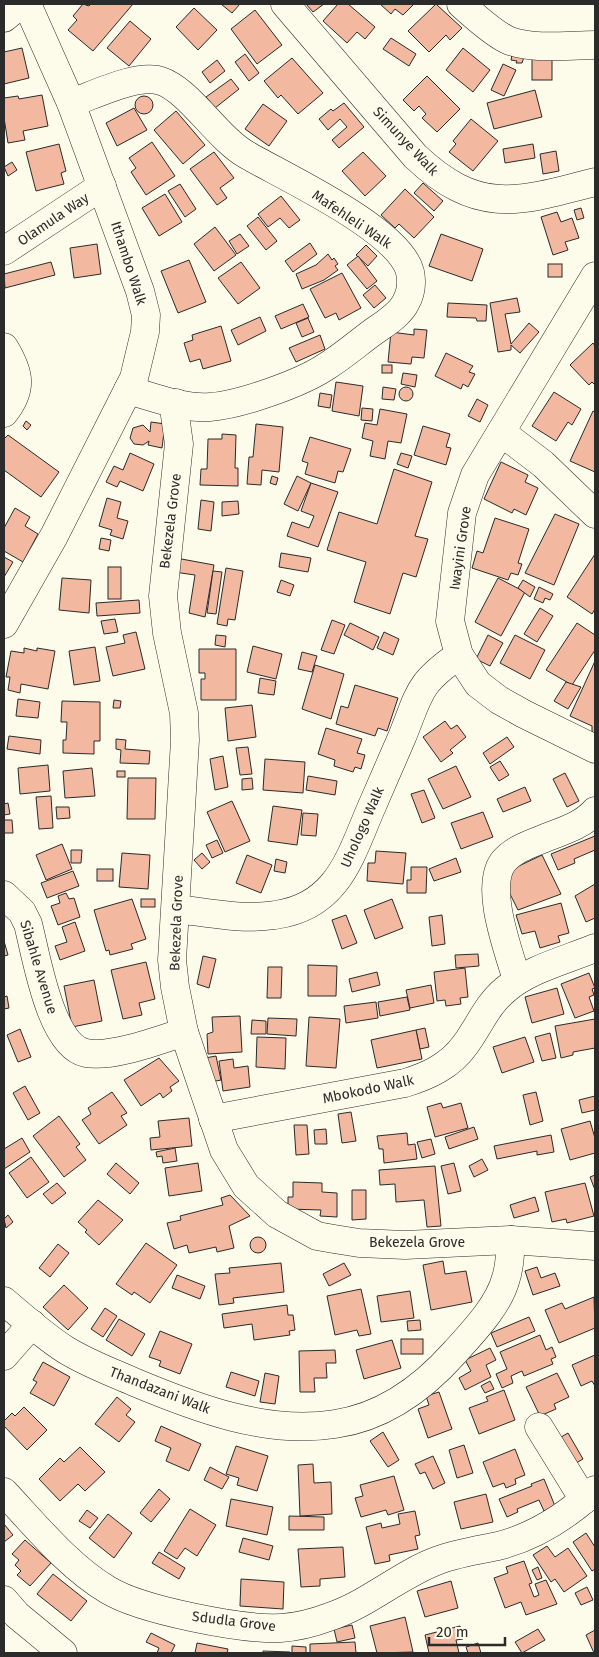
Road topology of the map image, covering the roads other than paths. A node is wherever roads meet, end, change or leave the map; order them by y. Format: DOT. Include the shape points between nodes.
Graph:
graph roads {
  1 [pos="21,4"];
  2 [pos="27,4"];
  3 [pos="285,4"];
  4 [pos="461,4"];
  5 [pos="4,18"];
  6 [pos="595,45"];
  7 [pos="71,104"];
  8 [pos="595,182"];
  9 [pos="102,186"];
  10 [pos="4,251"];
  11 [pos="595,276"];
  12 [pos="4,347"];
  13 [pos="128,390"];
  14 [pos="176,403"];
  15 [pos="4,414"];
  16 [pos="501,432"];
  17 [pos="595,514"];
  18 [pos="4,624"];
  19 [pos="459,656"];
  20 [pos="595,749"];
  21 [pos="595,811"];
  22 [pos="4,895"];
  23 [pos="177,909"];
  24 [pos="595,948"];
  25 [pos="517,980"];
  26 [pos="184,1032"];
  27 [pos="213,1119"];
  28 [pos="511,1240"];
  29 [pos="595,1246"];
  30 [pos="4,1301"];
  31 [pos="32,1324"];
  32 [pos="4,1356"];
  33 [pos="539,1427"];
  34 [pos="4,1492"];
  35 [pos="590,1495"];
  36 [pos="4,1600"];
  37 [pos="62,1653"];
  1 -- 5 [label="street"];
  2 -- 7 [label="street, Ithambo Walk"];
  3 -- 8 [label="street, Simunye Walk" via="416,156 434,174 456,188 480,197 523,199"];
  4 -- 6 [label="street" via="509,41 543,46"];
  7 -- 9 [label="street, Ithambo Walk"];
  7 -- 14 [label="street, Mafehleli Walk" via="139,80 162,81 176,90 240,151 351,215 392,244 408,266 411,281 406,302 394,317 326,367 280,388 243,400 209,407"];
  9 -- 10 [label="street, Olamula Way"];
  9 -- 13 [label="street, Ithambo Walk" via="133,268 146,316 142,351"];
  11 -- 16 [label="street, Iwayini Grove"];
  12 -- 15 [label="street" via="14,363 18,379 15,397"];
  13 -- 14 [label="street, Mafehleli Walk"];
  13 -- 18 [label="street, Ithambo Walk" via="54,536"];
  14 -- 23 [label="street, Bekezela Grove" via="179,444 163,596 167,634 184,713"];
  16 -- 17 [label="street" via="543,464"];
  16 -- 19 [label="street, Iwayini Grove" via="475,474 462,513 450,621"];
  19 -- 20 [label="street, Iwayini Grove" via="478,684 499,700"];
  19 -- 23 [label="street, Uhologo Walk" via="434,672 415,700 355,850 336,883 325,894 295,910 276,915"];
  21 -- 25 [label="street" via="575,826 520,847 503,863 498,873 499,914"];
  22 -- 26 [label="street, Sibahle Avenue" via="22,912 28,924 53,1015 78,1049 99,1053 150,1044"];
  23 -- 26 [label="street, Bekezela Grove" via="172,960"];
  24 -- 25 [label="street, Mbokodo Walk"];
  25 -- 27 [label="street, Mbokodo Walk" via="495,999 457,1054 447,1064 422,1078 405,1084"];
  26 -- 27 [label="street, Bekezela Grove"];
  27 -- 28 [label="street, Bekezela Grove" via="224,1150 246,1186 276,1214 317,1236 359,1243 405,1245"];
  28 -- 29 [label="street, Bekezela Grove"];
  28 -- 31 [label="street, Thandazani Walk" via="509,1265 500,1293 467,1339 434,1375 380,1411 336,1424 272,1424 176,1399 89,1362 66,1350"];
  30 -- 31 [label="street, Thandazani Walk"];
  31 -- 32 [label="street"];
  33 -- 35 [label="street"];
  34 -- 35 [label="street, Sdudla Grove" via="71,1560 109,1591 170,1612 280,1628 302,1625 347,1610 440,1559 520,1539 560,1517"];
  36 -- 37 [label="street"];
}
